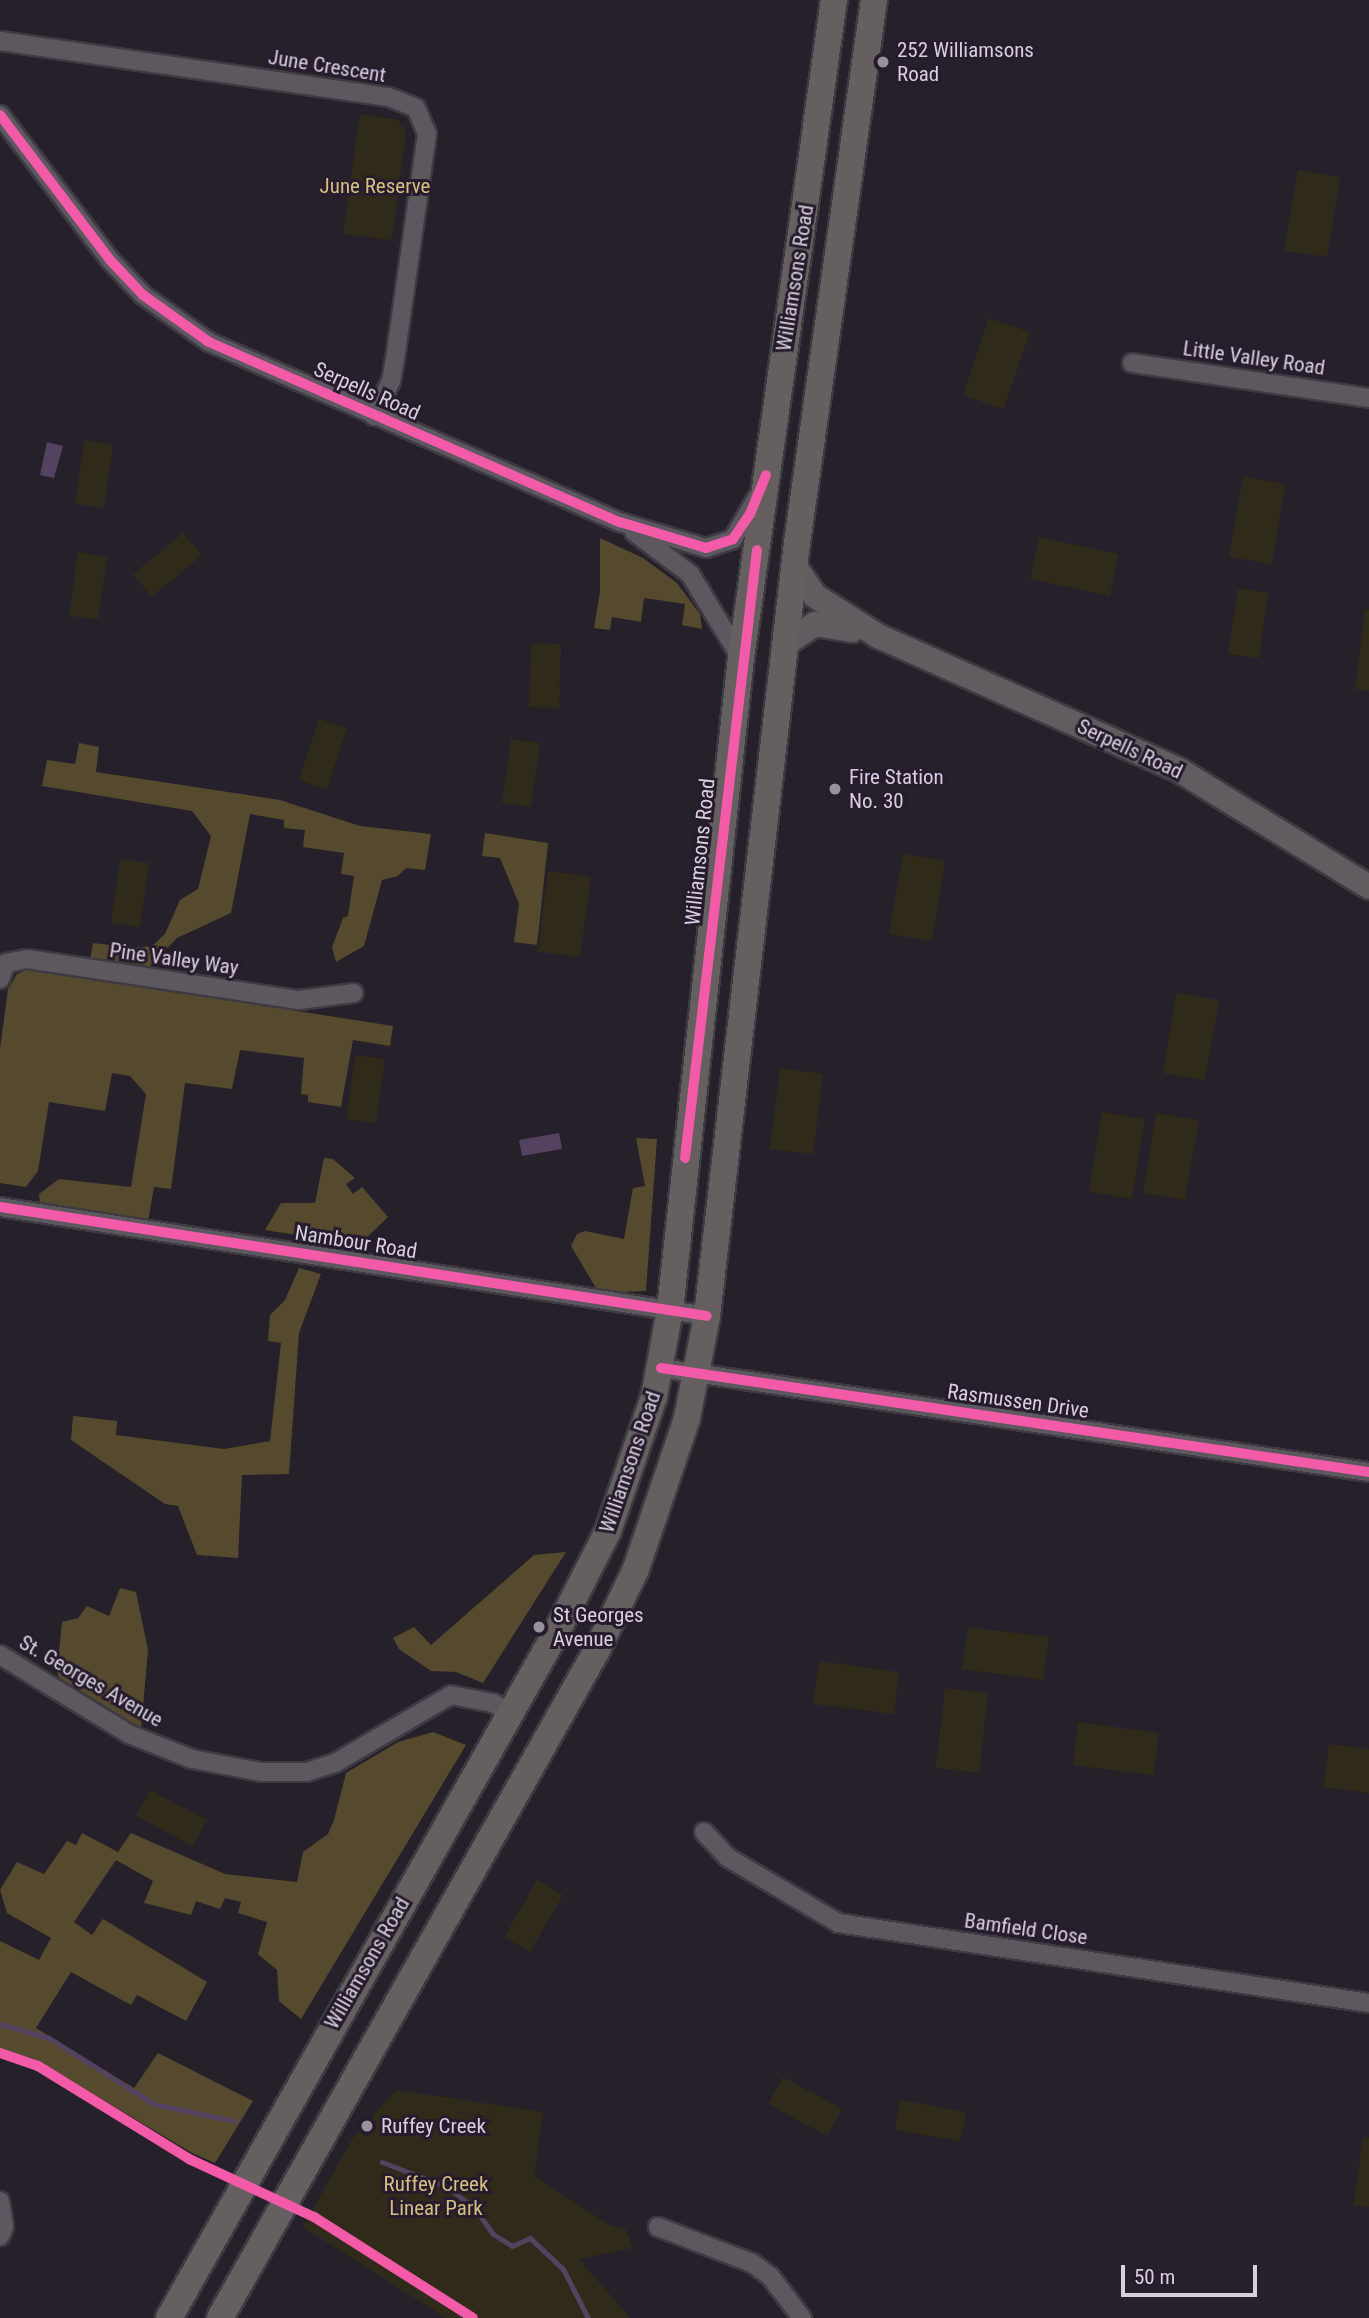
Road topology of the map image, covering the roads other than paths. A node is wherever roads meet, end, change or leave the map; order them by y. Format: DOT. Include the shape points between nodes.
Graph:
graph roads {
  1 [pos="834,0"];
  2 [pos="874,0"];
  3 [pos="0,41"];
  4 [pos="0,115"];
  5 [pos="1132,363"];
  6 [pos="1369,398"];
  7 [pos="374,416"];
  8 [pos="766,475"];
  9 [pos="620,522"];
  10 [pos="794,565"];
  11 [pos="878,636"];
  12 [pos="784,645"];
  13 [pos="741,658"];
  14 [pos="716,877"];
  15 [pos="757,882"];
  16 [pos="1369,887"];
  17 [pos="0,979"];
  18 [pos="354,993"];
  19 [pos="0,1207"];
  20 [pos="670,1310"];
  21 [pos="707,1316"];
  22 [pos="661,1368"];
  23 [pos="697,1372"];
  24 [pos="1369,1472"];
  25 [pos="0,1655"];
  26 [pos="510,1713"];
  27 [pos="704,1832"];
  28 [pos="1369,2003"];
  29 [pos="0,2201"];
  30 [pos="658,2227"];
  31 [pos="0,2236"];
  32 [pos="169,2318"];
  33 [pos="220,2318"];
  34 [pos="802,2318"];
  1 -- 8 [label="main road, Williamsons Road"];
  2 -- 10 [label="main road, Williamsons Road"];
  3 -- 7 [label="street, June Crescent" via="389,97 416,108 427,134 391,382"];
  4 -- 7 [label="street, Serpells Road" via="110,260 143,295 209,342"];
  5 -- 6 [label="street, Little Valley Road"];
  7 -- 9 [label="street, Serpells Road"];
  8 -- 9 [label="street, Serpells Road" via="750,514 733,539 720,546 706,548"];
  8 -- 13 [label="main road, Williamsons Road"];
  9 -- 13 [label="street, Serpells Road" via="690,574"];
  10 -- 11 [label="street, Serpells Road" via="819,599"];
  10 -- 12 [label="main road, Williamsons Road"];
  11 -- 12 [label="street, Serpells Road" via="820,623 808,625"];
  11 -- 16 [label="street, Serpells Road" via="1179,770"];
  12 -- 15 [label="main road, Williamsons Road"];
  13 -- 14 [label="main road, Williamsons Road"];
  14 -- 15 [label="main road"];
  14 -- 20 [label="main road, Williamsons Road"];
  15 -- 21 [label="main road, Williamsons Road"];
  17 -- 18 [label="street, Pine Valley Way" via="6,963 27,960 299,1000"];
  19 -- 20 [label="street, Nambour Road"];
  20 -- 21 [label="street, Nambour Road"];
  20 -- 22 [label="main road, Williamsons Road"];
  21 -- 23 [label="main road, Williamsons Road"];
  22 -- 23 [label="street, Rasmussen Drive"];
  22 -- 26 [label="main road, Williamsons Road" via="634,1464 608,1531"];
  23 -- 24 [label="street, Rasmussen Drive"];
  23 -- 33 [label="main road, Williamsons Road" via="636,1569 597,1650"];
  25 -- 26 [label="street, St. Georges Avenue" via="130,1734 192,1759 261,1772 307,1772 335,1763 452,1695 493,1703"];
  26 -- 32 [label="main road, Williamsons Road"];
  27 -- 28 [label="street, Bamfield Close" via="727,1857 838,1923"];
  29 -- 31 [label="street" via="4,2227"];
  30 -- 34 [label="street" via="752,2263 787,2295"];
}
